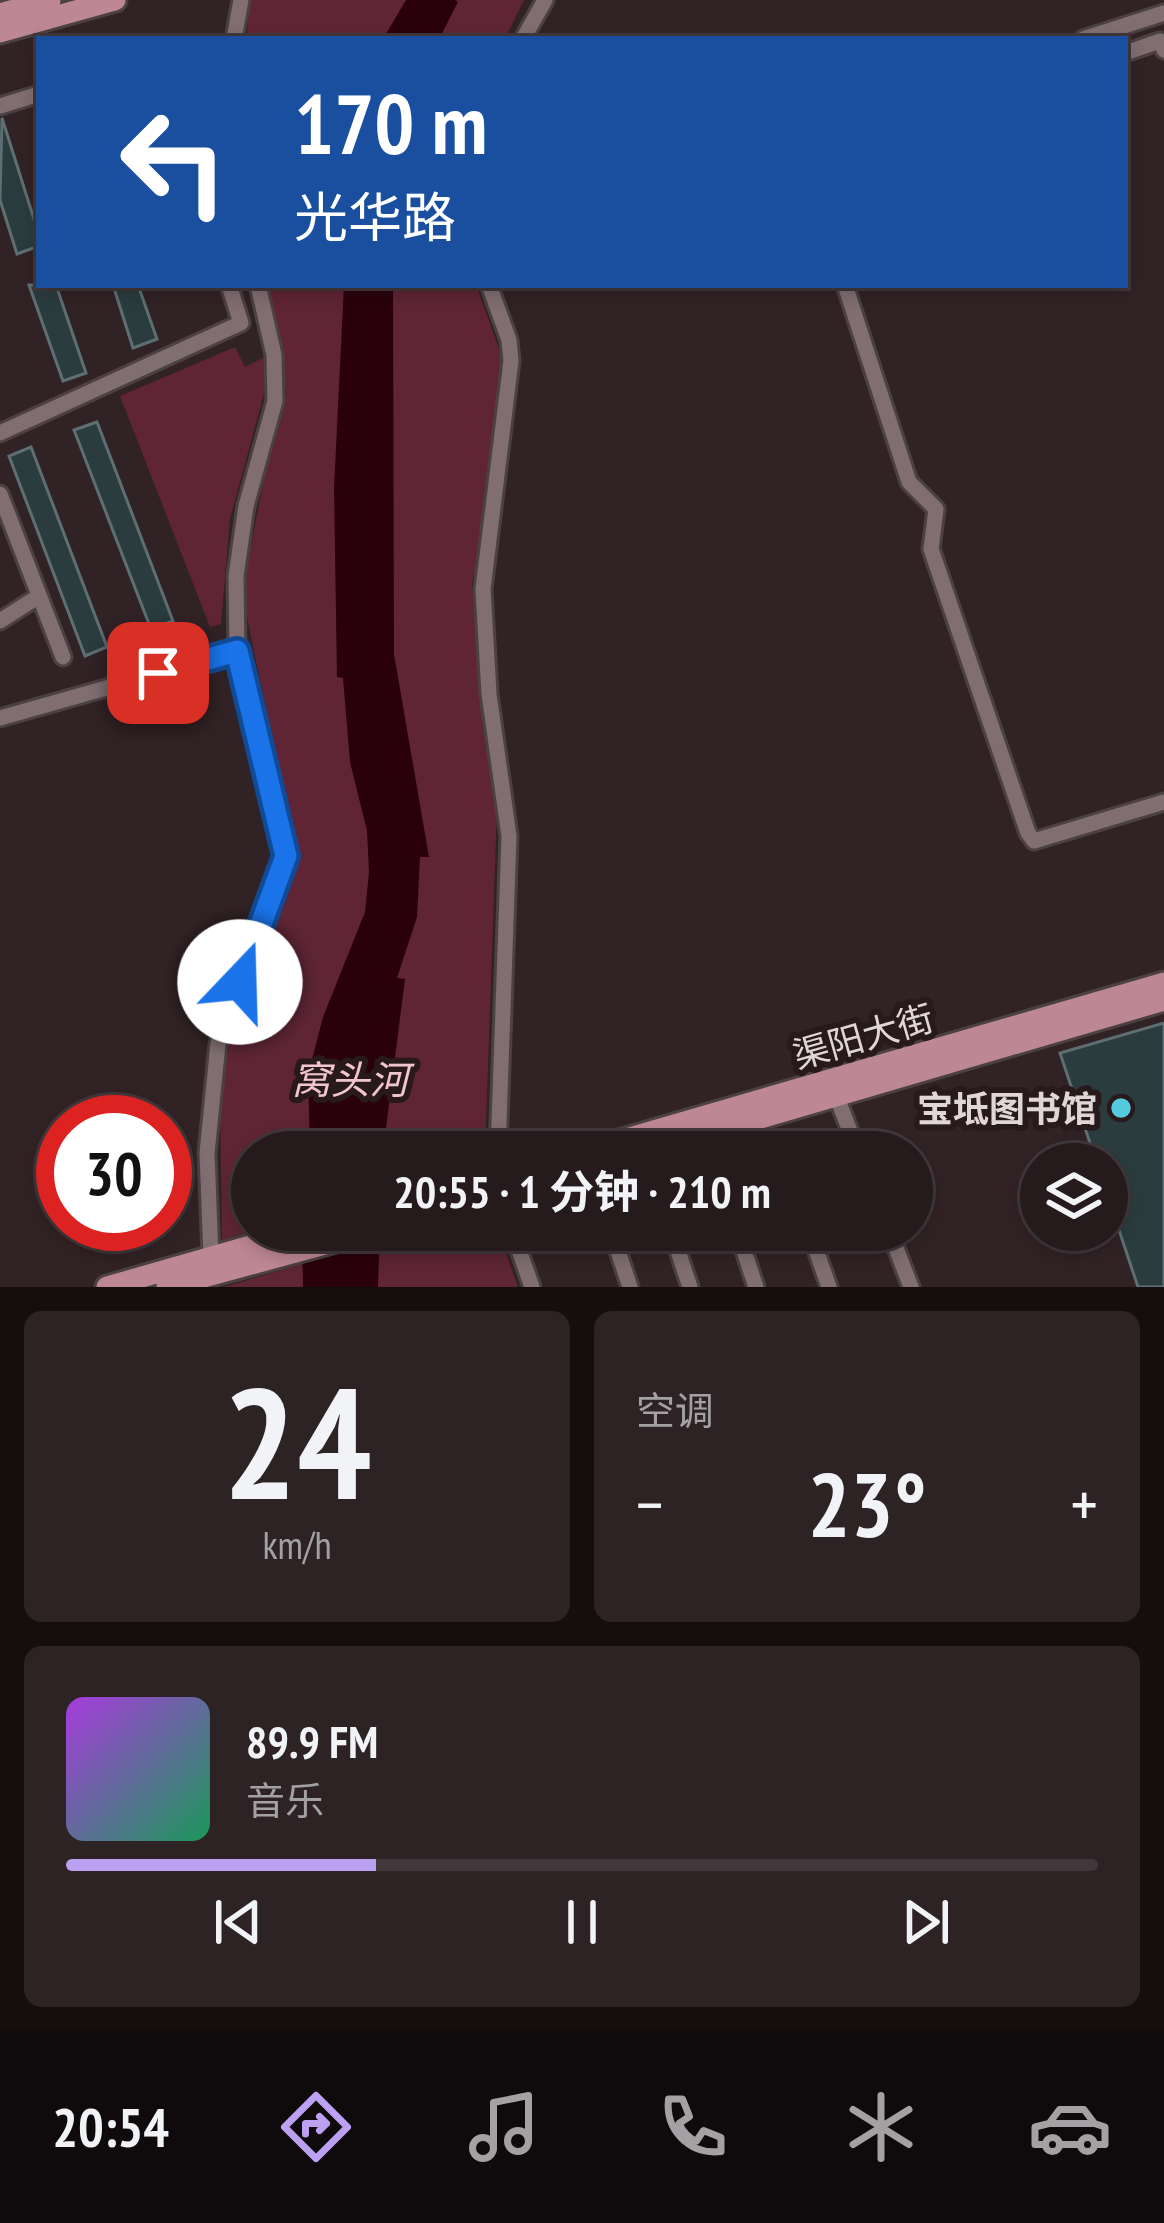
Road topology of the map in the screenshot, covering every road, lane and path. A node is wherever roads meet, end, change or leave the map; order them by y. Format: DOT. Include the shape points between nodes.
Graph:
graph roads {
  1 [pos="50,0"];
  2 [pos="116,0"];
  3 [pos="241,0"];
  4 [pos="545,0"];
  5 [pos="1164,13"];
  6 [pos="0,14"];
  7 [pos="0,32"];
  8 [pos="235,36"];
  9 [pos="525,36"];
  10 [pos="1092,36"];
  11 [pos="1164,50"];
  12 [pos="1128,52"];
  13 [pos="36,95"];
  14 [pos="0,106"];
  15 [pos="230,288"];
  16 [pos="258,288"];
  17 [pos="491,288"];
  18 [pos="846,288"];
  19 [pos="0,433"];
  20 [pos="0,494"];
  21 [pos="39,596"];
  22 [pos="0,621"];
  23 [pos="237,651"];
  24 [pos="63,657"];
  25 [pos="0,718"];
  26 [pos="1164,802"];
  27 [pos="1164,982"];
  28 [pos="1164,1000"];
  29 [pos="836,1095"];
  30 [pos="743,1123"];
  31 [pos="499,1131"];
  32 [pos="652,1131"];
  33 [pos="716,1131"];
  34 [pos="745,1131"];
  35 [pos="850,1131"];
  36 [pos="265,1251"];
  37 [pos="519,1251"];
  38 [pos="618,1251"];
  39 [pos="678,1251"];
  40 [pos="744,1251"];
  41 [pos="816,1251"];
  42 [pos="897,1251"];
  43 [pos="207,1273"];
  44 [pos="107,1287"];
  45 [pos="166,1287"];
  46 [pos="532,1287"];
  47 [pos="631,1287"];
  48 [pos="690,1287"];
  49 [pos="756,1287"];
  50 [pos="829,1287"];
  51 [pos="910,1287"];
  1 -- 6 [label="main road"];
  2 -- 7 [label="main road"];
  3 -- 8 [label="street"];
  4 -- 9 [label="street"];
  5 -- 10 [label="street"];
  11 -- 12 [label="street" via="1160,41"];
  13 -- 14 [label="street"];
  15 -- 19 [label="street" via="241,322"];
  16 -- 23 [label="street" via="275,401 245,506"];
  17 -- 31 [label="street" via="511,362 483,590 509,836"];
  18 -- 26 [label="street" via="909,482 936,509 931,549 1028,833 1034,842"];
  20 -- 21 [label="street"];
  21 -- 22 [label="street"];
  21 -- 24 [label="street"];
  23 -- 25 [label="street"];
  23 -- 43 [label="street" via="286,856 218,1044"];
  27 -- 32 [label="main road, 渠阳大街"];
  28 -- 29 [label="main road, 渠阳大街"];
  29 -- 30 [label="main road, 渠阳大街"];
  29 -- 35 [label="street"];
  30 -- 33 [label="main road, 渠阳大街"];
  30 -- 34 [label="street"];
  36 -- 43 [label="main road"];
  37 -- 46 [label="street"];
  38 -- 47 [label="street"];
  39 -- 48 [label="street"];
  40 -- 49 [label="street"];
  41 -- 50 [label="street"];
  42 -- 51 [label="street"];
  43 -- 44 [label="main road"];
  43 -- 45 [label="main road"];
}
